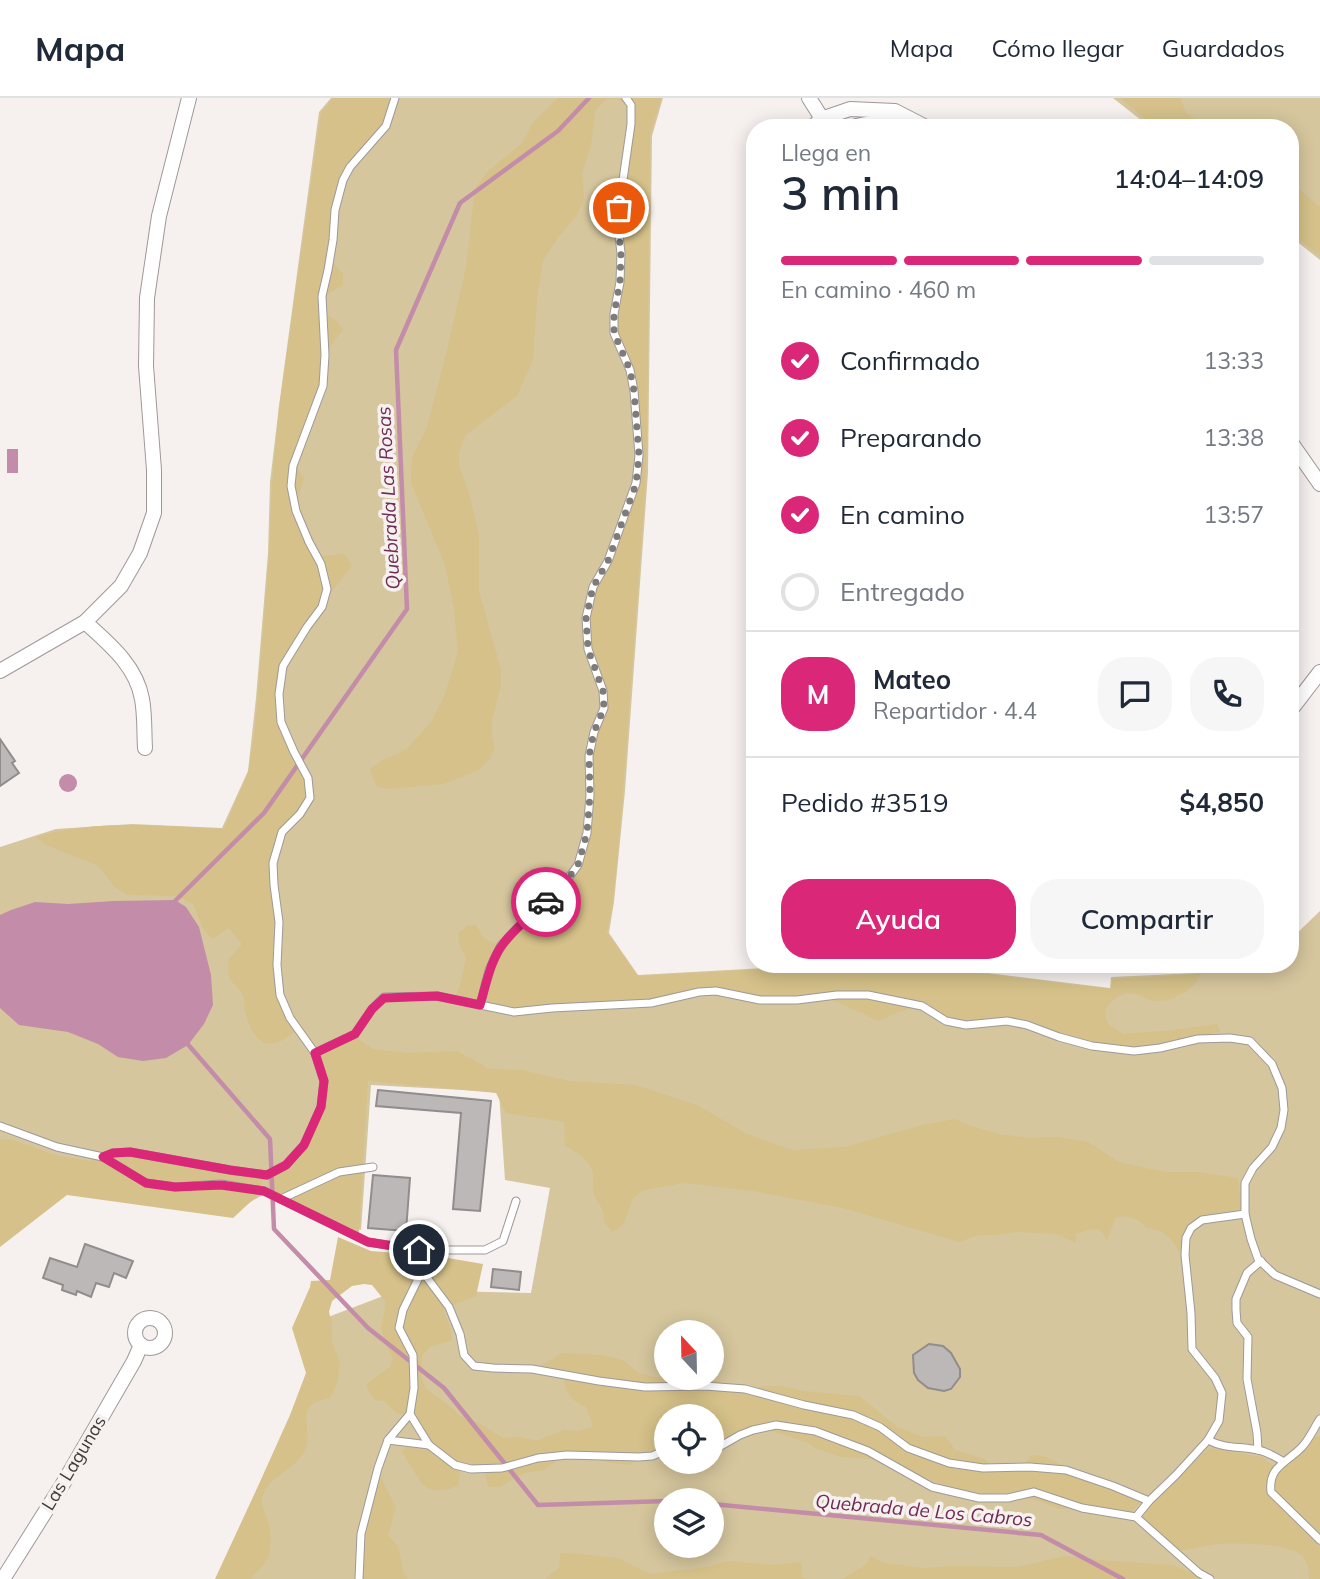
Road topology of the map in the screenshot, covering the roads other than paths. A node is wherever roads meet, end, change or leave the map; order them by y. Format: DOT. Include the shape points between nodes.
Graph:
graph roads {
  1 [pos="189,98"];
  2 [pos="395,98"];
  3 [pos="626,98"];
  4 [pos="809,98"];
  5 [pos="818,119"];
  6 [pos="832,119"];
  7 [pos="911,119"];
  8 [pos="1299,454"];
  9 [pos="1320,484"];
  10 [pos="85,622"];
  11 [pos="0,671"];
  12 [pos="1320,672"];
  13 [pos="1299,699"];
  14 [pos="145,748"];
  15 [pos="480,1005"];
  16 [pos="315,1053"];
  17 [pos="0,1126"];
  18 [pos="103,1157"];
  19 [pos="373,1167"];
  20 [pos="281,1199"];
  21 [pos="516,1201"];
  22 [pos="1245,1213"];
  23 [pos="419,1250"];
  24 [pos="1261,1261"];
  25 [pos="422,1271"];
  26 [pos="1320,1294"];
  27 [pos="141,1345"];
  28 [pos="410,1414"];
  29 [pos="1320,1419"];
  30 [pos="388,1440"];
  31 [pos="1208,1440"];
  32 [pos="724,1444"];
  33 [pos="429,1446"];
  34 [pos="1258,1450"];
  35 [pos="654,1454"];
  36 [pos="1284,1462"];
  37 [pos="1149,1501"];
  38 [pos="1136,1517"];
  39 [pos="1320,1539"];
  40 [pos="3,1579"];
  41 [pos="359,1579"];
  42 [pos="1210,1579"];
  1 -- 10 [label="street" via="159,216 147,298 154,513 140,553 121,586"];
  2 -- 16 [label="lane" via="386,126 342,180 322,296 323,386 293,466 291,486 296,511 321,564 327,589 323,607 283,666 279,694 281,722 308,778 310,798 282,832 273,863 279,922 277,965 280,995"];
  3 -- 15 [label="lane" via="631,105 631,124 619,208 620,282 614,333 630,370 639,455 636,484 608,561 593,587 586,618 588,649 604,708 589,756 587,833 578,865 558,892 501,945"];
  4 -- 5 [label="street"];
  6 -- 7 [label="street" via="850,110 895,111"];
  8 -- 9 [label="street"];
  10 -- 11 [label="street"];
  10 -- 14 [label="street" via="120,654 134,677 142,698"];
  12 -- 13 [label="street"];
  15 -- 16 [label="lane" via="437,996 384,998 355,1034"];
  15 -- 22 [label="lane" via="514,1012 651,1003 699,992 760,1000 868,995 922,1006 946,1021 966,1025 1007,1021 1092,1046 1134,1051 1198,1039 1250,1041 1272,1064 1282,1088 1284,1110 1272,1147 1245,1183"];
  16 -- 18 [label="lane" via="324,1081 321,1107 304,1145 286,1165 267,1175 130,1152"];
  17 -- 18 [label="lane" via="57,1147"];
  18 -- 20 [label="lane" via="146,1183 221,1185 264,1191"];
  19 -- 20 [label="lane" via="339,1172"];
  20 -- 23 [label="lane" via="368,1242"];
  21 -- 23 [label="lane" via="503,1241 485,1250"];
  22 -- 24 [label="lane"];
  22 -- 31 [label="lane" via="1202,1220 1186,1238 1192,1349 1222,1393 1219,1421"];
  23 -- 25 [label="lane"];
  24 -- 26 [label="lane" via="1275,1275"];
  24 -- 34 [label="lane" via="1247,1273 1236,1299 1237,1323 1248,1338 1247,1379"];
  25 -- 28 [label="lane" via="399,1328 413,1355"];
  25 -- 37 [label="lane" via="449,1307 464,1355 474,1366 532,1368 645,1387 745,1389 853,1415 880,1427 908,1448 949,1463 1066,1470"];
  27 -- 40 [label="street, Las Lagunas"];
  28 -- 30 [label="lane"];
  28 -- 33 [label="lane"];
  29 -- 36 [label="lane" via="1303,1446"];
  30 -- 33 [label="lane"];
  30 -- 41 [label="lane" via="361,1534"];
  31 -- 34 [label="lane" via="1220,1446"];
  31 -- 37 [label="lane"];
  32 -- 38 [label="lane" via="740,1434 776,1425 815,1430 868,1451 932,1487 979,1498 1034,1492 1082,1508"];
  33 -- 35 [label="lane" via="455,1465 471,1469 567,1455"];
  34 -- 36 [label="lane"];
  36 -- 39 [label="lane" via="1275,1470 1271,1492"];
  37 -- 38 [label="lane"];
  38 -- 42 [label="lane"];
}
